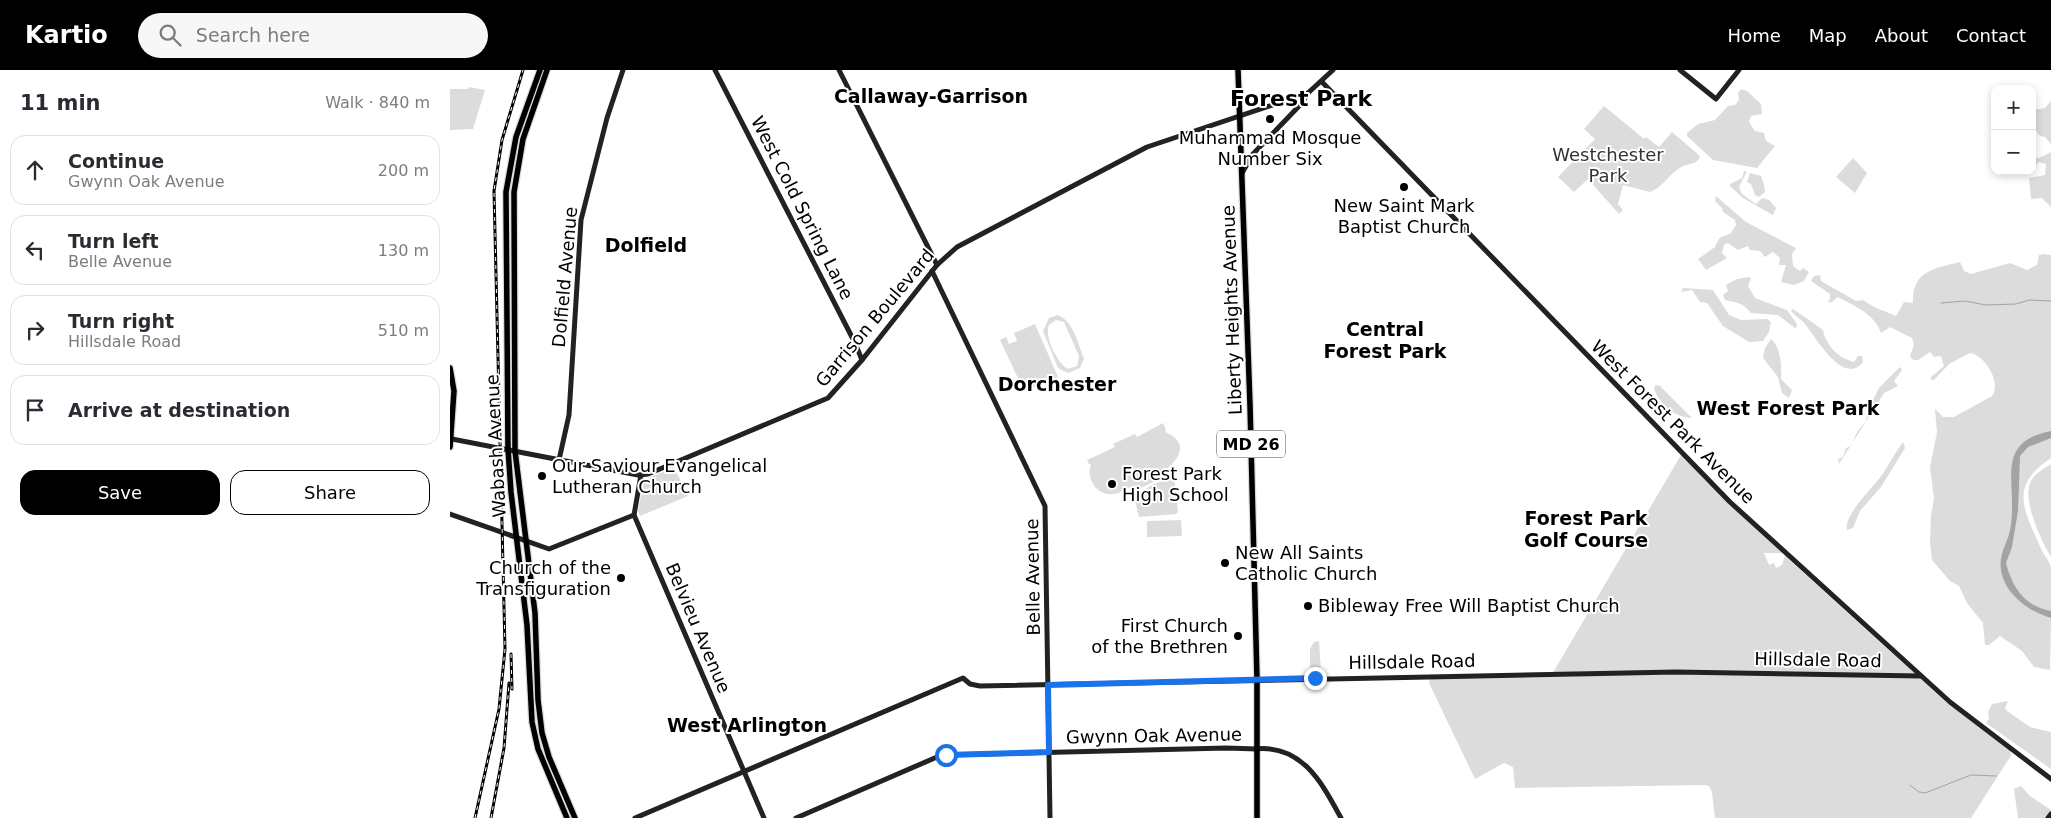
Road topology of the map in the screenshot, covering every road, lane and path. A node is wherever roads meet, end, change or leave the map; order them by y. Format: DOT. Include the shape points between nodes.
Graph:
graph roads {
  1 [pos="540,70"];
  2 [pos="547,70"];
  3 [pos="623,70"];
  4 [pos="715,70"];
  5 [pos="839,70"];
  6 [pos="1238,70"];
  7 [pos="1333,70"];
  8 [pos="1680,70"];
  9 [pos="1739,70"];
  10 [pos="1322,82"];
  11 [pos="1308,93"];
  12 [pos="1239,116"];
  13 [pos="1242,172"];
  14 [pos="938,265"];
  15 [pos="932,272"];
  16 [pos="506,322"];
  17 [pos="514,322"];
  18 [pos="862,360"];
  19 [pos="450,368"];
  20 [pos="452,439"];
  21 [pos="450,447"];
  22 [pos="508,450"];
  23 [pos="515,451"];
  24 [pos="559,460"];
  25 [pos="641,475"];
  26 [pos="450,514"];
  27 [pos="634,515"];
  28 [pos="517,538"];
  29 [pos="525,542"];
  30 [pos="536,635"];
  31 [pos="528,638"];
  32 [pos="1921,676"];
  33 [pos="1257,679"];
  34 [pos="1048,685"];
  35 [pos="1257,749"];
  36 [pos="1049,754"];
  37 [pos="2025,758"];
  38 [pos="745,771"];
  39 [pos="2051,775"];
  40 [pos="2051,779"];
  41 [pos="2051,814"];
  42 [pos="567,818"];
  43 [pos="575,818"];
  44 [pos="635,818"];
  45 [pos="764,818"];
  46 [pos="796,818"];
  47 [pos="1050,818"];
  48 [pos="1258,818"];
  49 [pos="1341,818"];
  50 [pos="2048,818"];
  1 -- 16 [label="main road, Wabash Avenue" via="518,130 507,178"];
  2 -- 17 [label="main road, Wabash Avenue" via="517,168"];
  3 -- 24 [label="main road, Dolfield Avenue" via="611,102 580,220 569,415"];
  4 -- 18 [label="main road, West Cold Spring Lane"];
  5 -- 14 [label="main road"];
  6 -- 12 [label="main road, Liberty Heights Avenue / MD 26"];
  7 -- 10 [label="main road, Garrison Boulevard"];
  8 -- 9 [label="main road" via="1716,99"];
  10 -- 11 [label="main road, Garrison Boulevard"];
  10 -- 32 [label="main road, West Forest Park Avenue" via="1722,495"];
  11 -- 12 [label="main road, Garrison Boulevard"];
  11 -- 13 [label="main road" via="1252,154"];
  12 -- 13 [label="main road, Liberty Heights Avenue / MD 26"];
  12 -- 14 [label="main road, Garrison Boulevard" via="1147,147 964,243"];
  13 -- 33 [label="main road, Liberty Heights Avenue / MD 26"];
  14 -- 15 [label="main road, Garrison Boulevard"];
  15 -- 18 [label="main road, Garrison Boulevard"];
  15 -- 34 [label="main road, Belle Avenue" via="1045,506"];
  16 -- 17 [label="main road"];
  16 -- 22 [label="main road, Wabash Avenue"];
  17 -- 23 [label="main road, Wabash Avenue"];
  18 -- 25 [label="main road, Garrison Boulevard" via="828,398"];
  19 -- 20 [label="main road" via="454,391"];
  20 -- 21 [label="main road"];
  20 -- 22 [label="main road"];
  22 -- 23 [label="main road"];
  22 -- 28 [label="main road, Wabash Avenue"];
  23 -- 24 [label="main road"];
  23 -- 29 [label="main road, Wabash Avenue"];
  24 -- 25 [label="main road"];
  25 -- 27 [label="main road"];
  26 -- 28 [label="main road"];
  27 -- 29 [label="main road" via="557,548 545,549"];
  27 -- 38 [label="main road, Belvieu Avenue"];
  28 -- 29 [label="main road"];
  28 -- 31 [label="main road, Wabash Avenue"];
  29 -- 30 [label="main road, Wabash Avenue"];
  30 -- 31 [label="main road"];
  30 -- 43 [label="main road, Wabash Avenue" via="542,733"];
  31 -- 42 [label="main road, Wabash Avenue" via="534,733"];
  32 -- 33 [label="main road, Hillsdale Road" via="1692,672"];
  32 -- 37 [label="main road, West Forest Park Avenue" via="1958,709"];
  33 -- 34 [label="main road, Hillsdale Road"];
  33 -- 35 [label="main road, Liberty Heights Avenue / MD 26"];
  34 -- 36 [label="main road, Belle Avenue"];
  34 -- 38 [label="main road, Hillsdale Road" via="980,686 963,678"];
  35 -- 36 [label="main road, Gwynn Oak Avenue"];
  35 -- 48 [label="main road, Liberty Heights Avenue / MD 26"];
  35 -- 49 [label="main road, Gwynn Oak Avenue" via="1280,751 1305,763 1319,778"];
  36 -- 46 [label="main road, Gwynn Oak Avenue" via="937,757"];
  36 -- 47 [label="main road, Belle Avenue"];
  37 -- 39 [label="main road, West Forest Park Avenue"];
  37 -- 40 [label="main road, West Forest Park Avenue"];
  38 -- 44 [label="main road, Hillsdale Road"];
  38 -- 45 [label="main road, Belvieu Avenue"];
  41 -- 50 [label="main road"];
}
